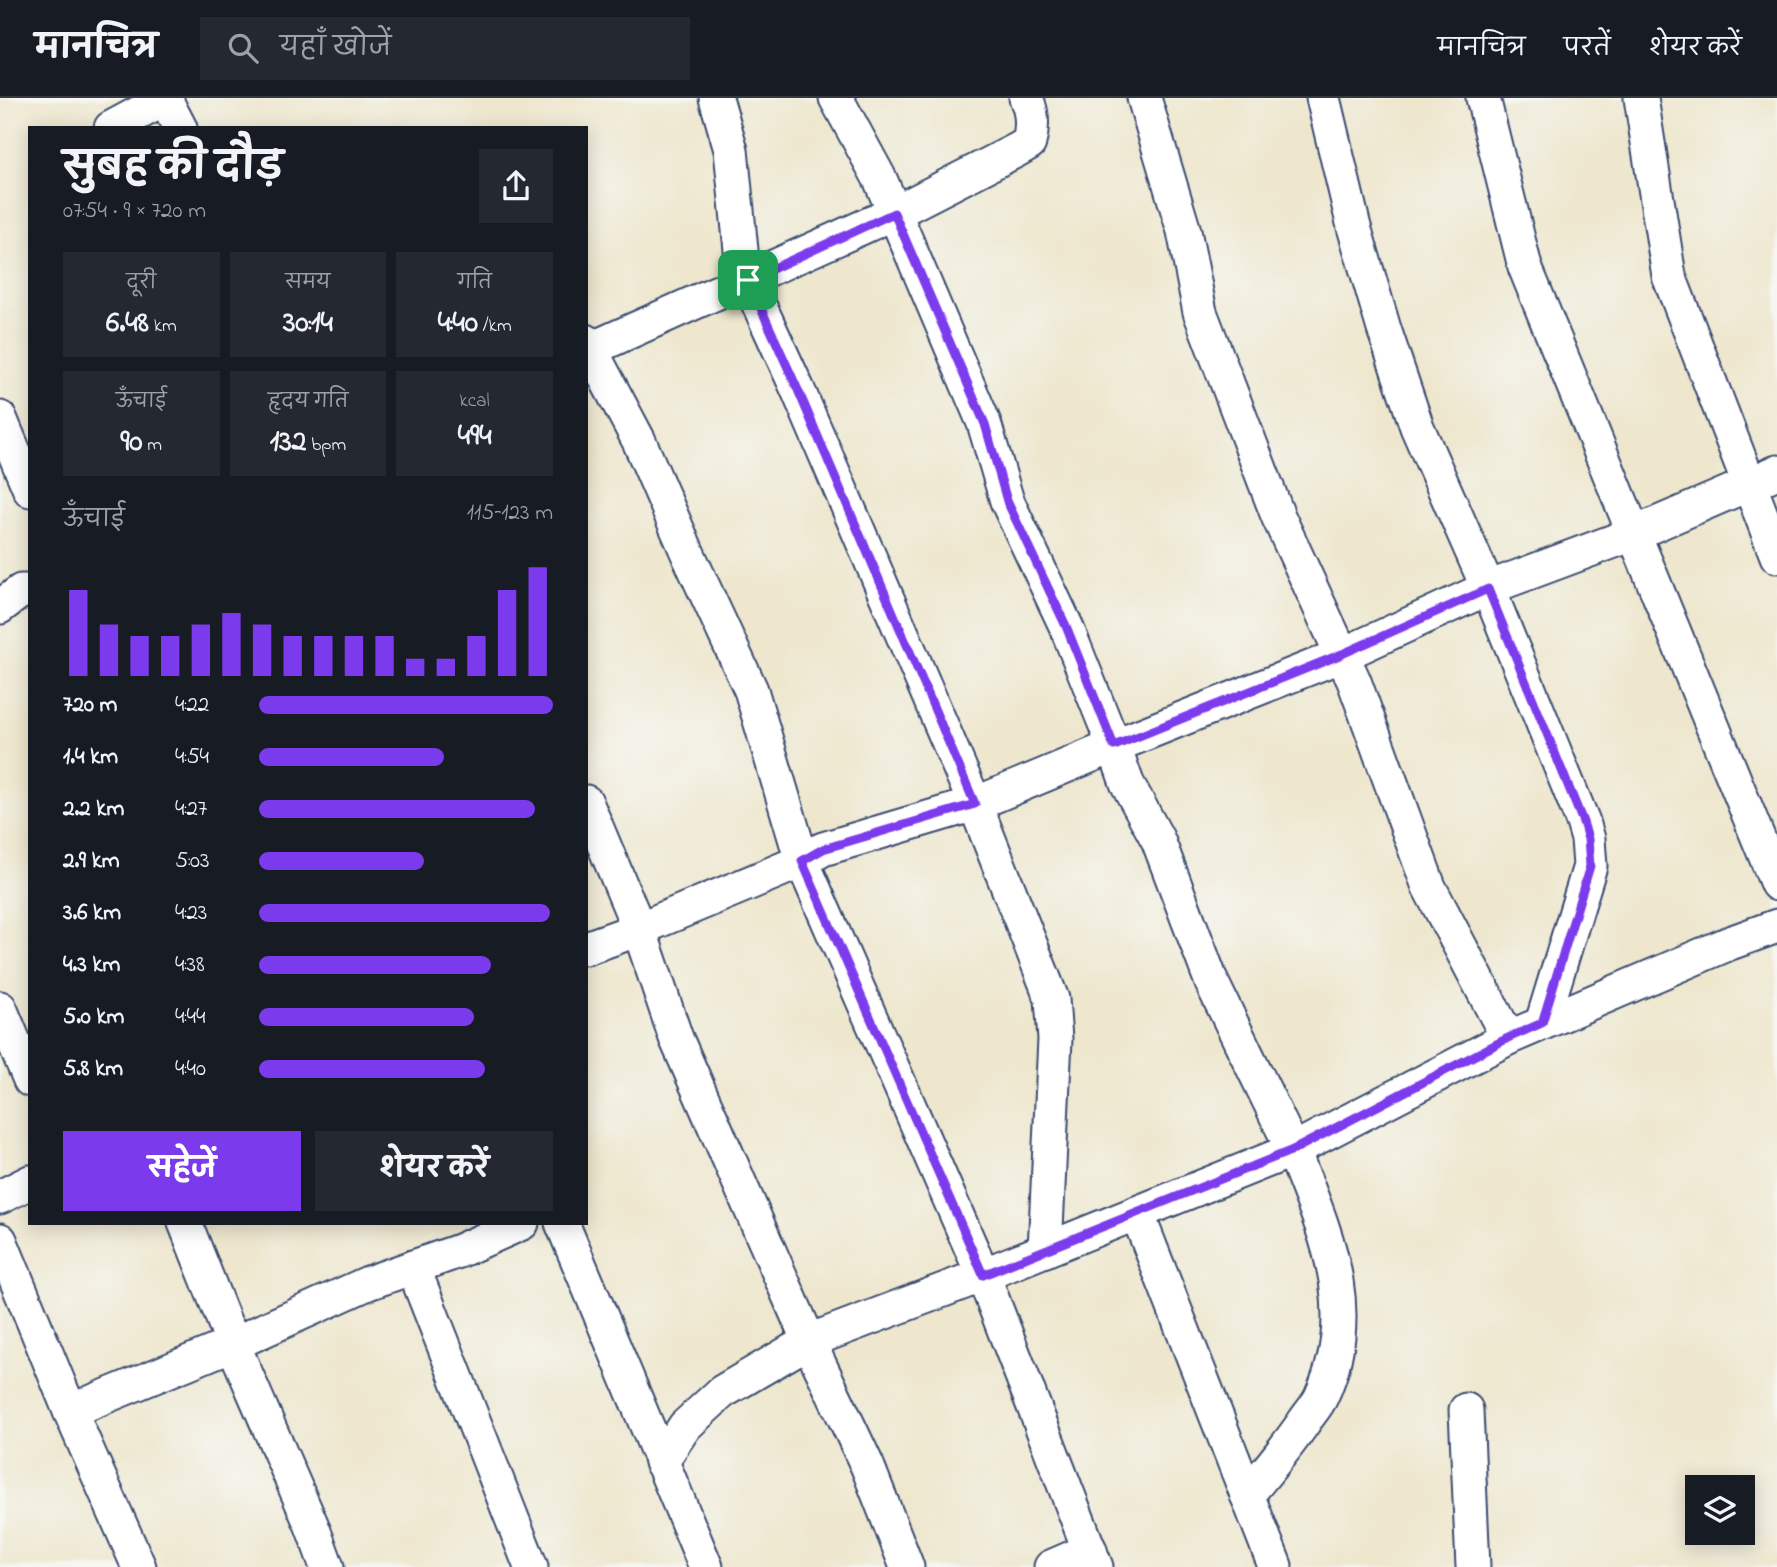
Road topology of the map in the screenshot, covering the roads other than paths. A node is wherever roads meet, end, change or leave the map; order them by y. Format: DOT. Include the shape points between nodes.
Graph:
graph roads {
  1 [pos="166,98"];
  2 [pos="716,98"];
  3 [pos="836,98"];
  4 [pos="1026,98"];
  5 [pos="1144,98"];
  6 [pos="1323,98"];
  7 [pos="1483,98"];
  8 [pos="1642,98"];
  9 [pos="115,126"];
  10 [pos="179,126"];
  11 [pos="894,213"];
  12 [pos="748,280"];
  13 [pos="588,345"];
  14 [pos="0,418"];
  15 [pos="1763,478"];
  16 [pos="28,485"];
  17 [pos="1633,534"];
  18 [pos="1777,556"];
  19 [pos="1488,589"];
  20 [pos="28,591"];
  21 [pos="0,607"];
  22 [pos="1342,654"];
  23 [pos="1114,746"];
  24 [pos="975,804"];
  25 [pos="588,807"];
  26 [pos="802,861"];
  27 [pos="1777,884"];
  28 [pos="1777,926"];
  29 [pos="639,929"];
  30 [pos="588,947"];
  31 [pos="0,1008"];
  32 [pos="1542,1023"];
  33 [pos="1508,1038"];
  34 [pos="28,1075"];
  35 [pos="1293,1150"];
  36 [pos="28,1183"];
  37 [pos="0,1197"];
  38 [pos="1137,1213"];
  39 [pos="186,1225"];
  40 [pos="518,1225"];
  41 [pos="563,1225"];
  42 [pos="0,1240"];
  43 [pos="1045,1250"];
  44 [pos="413,1267"];
  45 [pos="983,1275"];
  46 [pos="809,1341"];
  47 [pos="233,1344"];
  48 [pos="1466,1410"];
  49 [pos="70,1411"];
  50 [pos="661,1462"];
  51 [pos="1247,1495"];
  52 [pos="1093,1559"];
  53 [pos="1275,1566"];
  54 [pos="139,1567"];
  55 [pos="327,1567"];
  56 [pos="531,1567"];
  57 [pos="705,1567"];
  58 [pos="907,1567"];
  59 [pos="1051,1567"];
  60 [pos="1473,1567"];
  1 -- 9 [label="street"];
  1 -- 10 [label="street"];
  2 -- 12 [label="street" via="731,150 743,271"];
  3 -- 11 [label="street"];
  4 -- 11 [label="street" via="1033,129 1029,142"];
  5 -- 22 [label="street" via="1184,231 1200,312 1278,516"];
  6 -- 19 [label="street" via="1384,329 1417,427"];
  7 -- 17 [label="street" via="1525,267"];
  8 -- 15 [label="street" via="1669,276"];
  11 -- 12 [label="street"];
  11 -- 23 [label="street" via="985,424 1007,501 1066,626"];
  12 -- 13 [label="street"];
  12 -- 24 [label="street"];
  13 -- 26 [label="street" via="639,441 751,690"];
  14 -- 16 [label="street"];
  15 -- 17 [label="street"];
  15 -- 18 [label="street"];
  17 -- 19 [label="street"];
  17 -- 27 [label="street"];
  19 -- 22 [label="street"];
  19 -- 32 [label="street" via="1588,839 1590,866"];
  20 -- 21 [label="street"];
  22 -- 23 [label="street"];
  22 -- 33 [label="street" via="1429,887"];
  23 -- 24 [label="street"];
  23 -- 35 [label="street" via="1127,783 1158,840 1213,983"];
  24 -- 26 [label="street" via="823,849"];
  24 -- 43 [label="street" via="1052,999 1055,1040"];
  25 -- 29 [label="street"];
  26 -- 29 [label="street"];
  26 -- 45 [label="street"];
  28 -- 32 [label="street"];
  29 -- 30 [label="street"];
  29 -- 46 [label="street" via="676,1038"];
  31 -- 34 [label="street"];
  32 -- 33 [label="street"];
  33 -- 35 [label="street"];
  35 -- 38 [label="street"];
  35 -- 51 [label="street" via="1327,1237 1339,1298 1338,1346 1321,1398"];
  36 -- 37 [label="street"];
  38 -- 43 [label="street"];
  38 -- 51 [label="street"];
  39 -- 47 [label="street"];
  40 -- 44 [label="street"];
  41 -- 50 [label="street"];
  42 -- 49 [label="street"];
  43 -- 45 [label="street"];
  44 -- 47 [label="street"];
  44 -- 56 [label="street"];
  45 -- 46 [label="street"];
  45 -- 52 [label="street"];
  46 -- 50 [label="street" via="722,1392 685,1426"];
  46 -- 58 [label="street" via="867,1465"];
  47 -- 49 [label="street"];
  47 -- 55 [label="street"];
  48 -- 60 [label="street"];
  49 -- 54 [label="street"];
  50 -- 57 [label="street"];
  51 -- 53 [label="street"];
  52 -- 59 [label="street"];
}
